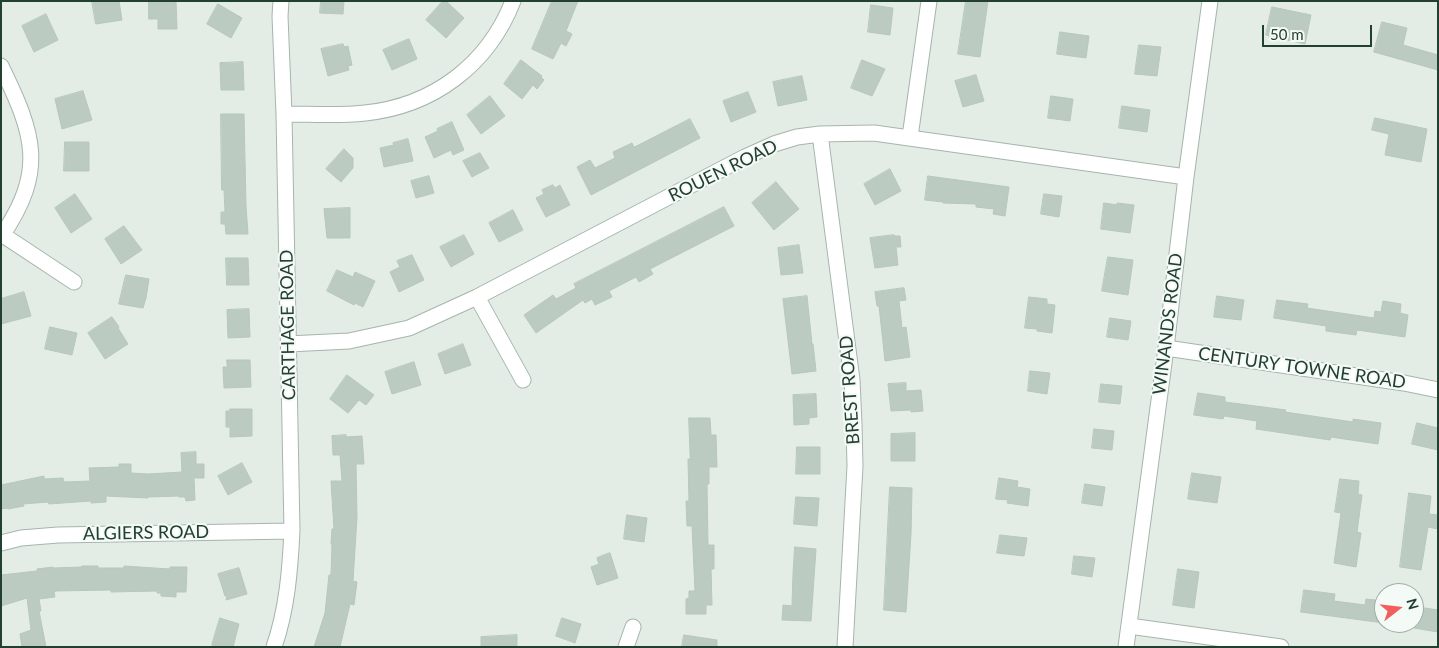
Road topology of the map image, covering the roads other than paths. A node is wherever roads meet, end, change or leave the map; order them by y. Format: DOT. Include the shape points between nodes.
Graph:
graph roads {
  1 [pos="281,1"];
  2 [pos="513,1"];
  3 [pos="929,1"];
  4 [pos="1210,1"];
  5 [pos="1,66"];
  6 [pos="284,114"];
  7 [pos="820,134"];
  8 [pos="910,137"];
  9 [pos="1186,177"];
  10 [pos="2,236"];
  11 [pos="74,282"];
  12 [pos="477,297"];
  13 [pos="288,344"];
  14 [pos="1166,348"];
  15 [pos="523,380"];
  16 [pos="1438,390"];
  17 [pos="292,531"];
  18 [pos="1,543"];
  19 [pos="633,626"];
  20 [pos="1129,626"];
  21 [pos="274,647"];
  22 [pos="626,647"];
  23 [pos="845,647"];
  24 [pos="1126,647"];
  25 [pos="1281,647"];
  1 -- 6 [label="street, CARTHAGE ROAD"];
  2 -- 6 [label="street" via="487,48 432,94 365,113"];
  3 -- 8 [label="street"];
  4 -- 9 [label="street, WINANDS ROAD"];
  5 -- 10 [label="street" via="28,129 31,148 29,184"];
  6 -- 13 [label="street, CARTHAGE ROAD"];
  7 -- 8 [label="street, ROUEN ROAD" via="874,133"];
  7 -- 12 [label="street, ROUEN ROAD" via="774,144 745,157"];
  7 -- 23 [label="street, BREST ROAD" via="852,380 855,466"];
  8 -- 9 [label="street, ROUEN ROAD"];
  9 -- 14 [label="street, WINANDS ROAD"];
  10 -- 11 [label="street"];
  12 -- 13 [label="street, ROUEN ROAD" via="409,328 349,341"];
  12 -- 15 [label="street"];
  13 -- 17 [label="street, CARTHAGE ROAD"];
  14 -- 16 [label="street, CENTURY TOWNE ROAD" via="1404,382"];
  14 -- 20 [label="street, WINANDS ROAD"];
  17 -- 18 [label="street, ALGIERS ROAD" via="58,535"];
  17 -- 21 [label="street, CARTHAGE ROAD" via="286,601"];
  19 -- 22 [label="street"];
  20 -- 24 [label="street, WINANDS ROAD"];
  20 -- 25 [label="street"];
}
